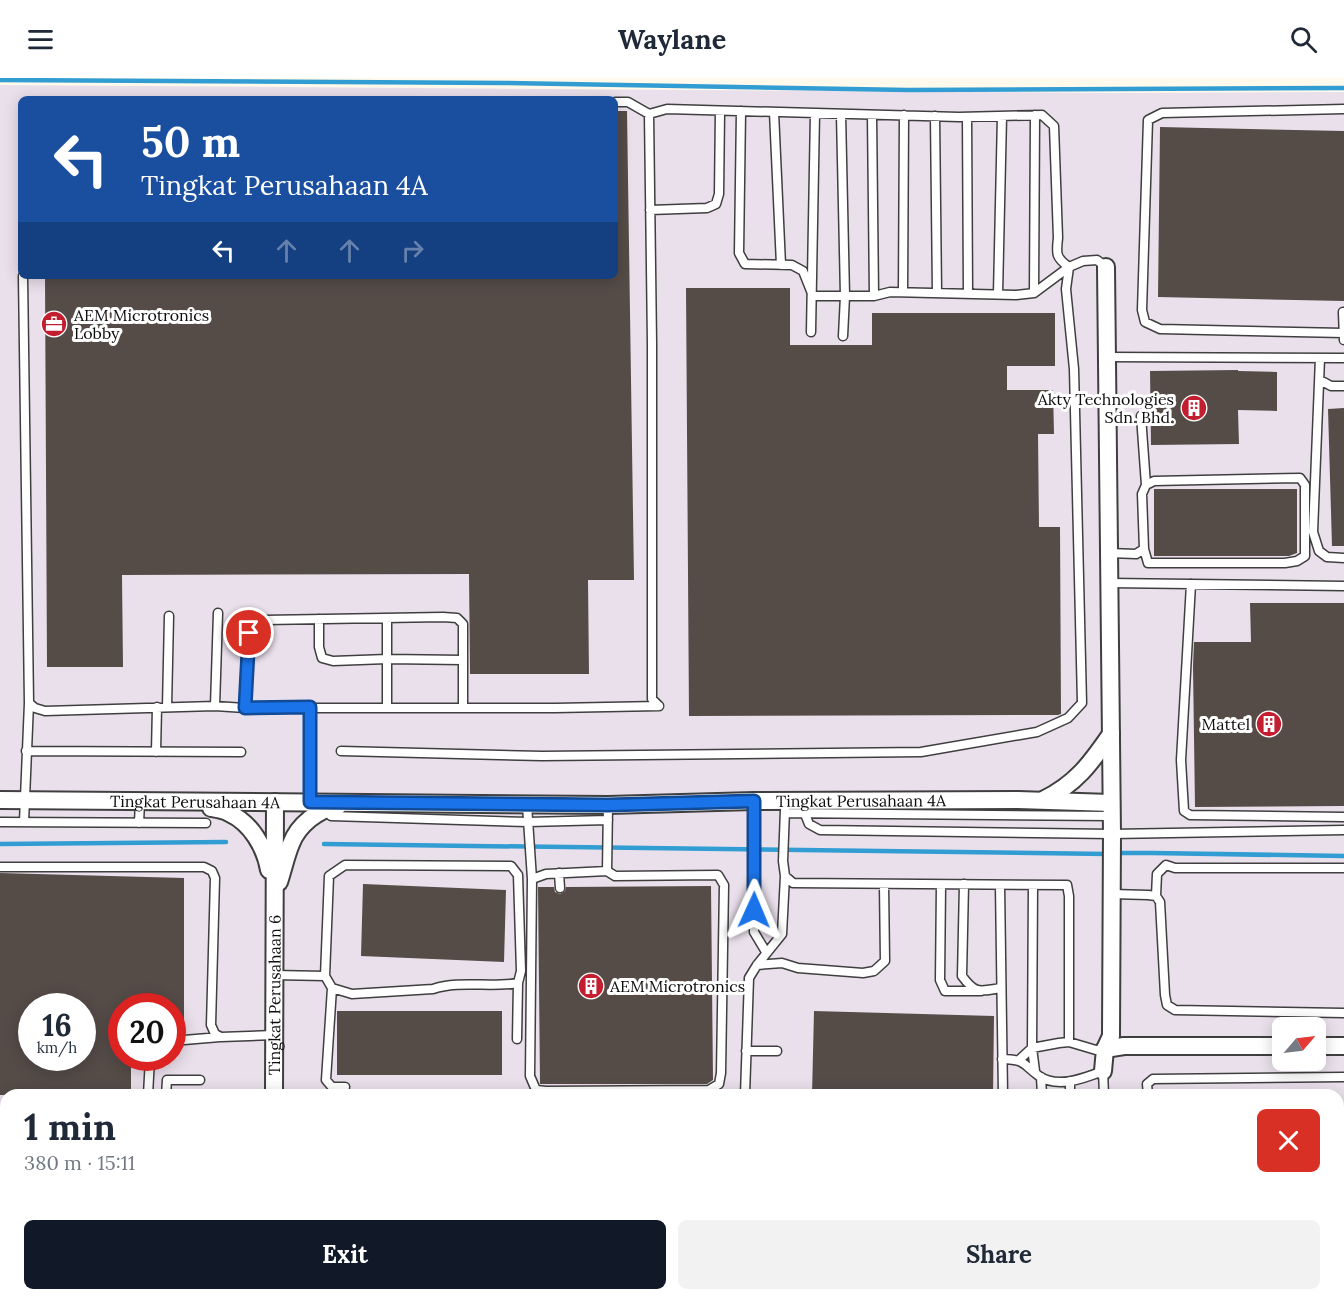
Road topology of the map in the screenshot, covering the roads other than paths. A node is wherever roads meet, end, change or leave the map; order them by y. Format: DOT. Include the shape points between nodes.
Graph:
graph roads {
  1 [pos="618,102"];
  2 [pos="1344,109"];
  3 [pos="720,111"];
  4 [pos="741,111"];
  5 [pos="774,112"];
  6 [pos="814,113"];
  7 [pos="649,114"];
  8 [pos="842,114"];
  9 [pos="872,115"];
  10 [pos="1035,115"];
  11 [pos="904,116"];
  12 [pos="935,116"];
  13 [pos="1002,116"];
  14 [pos="967,117"];
  15 [pos="650,210"];
  16 [pos="781,265"];
  17 [pos="1069,267"];
  18 [pos="1106,267"];
  19 [pos="23,279"];
  20 [pos="903,292"];
  21 [pos="937,293"];
  22 [pos="1034,293"];
  23 [pos="968,294"];
  24 [pos="998,294"];
  25 [pos="813,296"];
  26 [pos="844,296"];
  27 [pos="874,296"];
  28 [pos="1343,312"];
  29 [pos="812,332"];
  30 [pos="1344,333"];
  31 [pos="843,336"];
  32 [pos="1344,339"];
  33 [pos="1107,357"];
  34 [pos="1320,358"];
  35 [pos="1344,358"];
  36 [pos="1320,380"];
  37 [pos="1344,386"];
  38 [pos="1142,416"];
  39 [pos="1146,485"];
  40 [pos="1144,549"];
  41 [pos="1109,553"];
  42 [pos="1344,558"];
  43 [pos="1109,583"];
  44 [pos="1191,584"];
  45 [pos="1344,586"];
  46 [pos="218,613"];
  47 [pos="169,616"];
  48 [pos="387,618"];
  49 [pos="319,619"];
  50 [pos="387,659"];
  51 [pos="463,660"];
  52 [pos="29,703"];
  53 [pos="215,706"];
  54 [pos="157,707"];
  55 [pos="167,707"];
  56 [pos="310,707"];
  57 [pos="387,707"];
  58 [pos="245,708"];
  59 [pos="463,708"];
  60 [pos="1111,734"];
  61 [pos="27,751"];
  62 [pos="341,751"];
  63 [pos="156,752"];
  64 [pos="241,752"];
  65 [pos="0,800"];
  66 [pos="24,800"];
  67 [pos="1018,800"];
  68 [pos="140,801"];
  69 [pos="178,801"];
  70 [pos="754,801"];
  71 [pos="275,802"];
  72 [pos="310,802"];
  73 [pos="527,804"];
  74 [pos="785,807"];
  75 [pos="805,807"];
  76 [pos="360,808"];
  77 [pos="1111,809"];
  78 [pos="495,813"];
  79 [pos="608,813"];
  80 [pos="331,816"];
  81 [pos="1344,817"];
  82 [pos="0,822"];
  83 [pos="24,822"];
  84 [pos="528,822"];
  85 [pos="140,823"];
  86 [pos="206,823"];
  87 [pos="1344,830"];
  88 [pos="1112,834"];
  89 [pos="0,867"];
  90 [pos="1344,868"];
  91 [pos="607,871"];
  92 [pos="559,873"];
  93 [pos="785,876"];
  94 [pos="532,879"];
  95 [pos="964,884"];
  96 [pos="884,885"];
  97 [pos="940,885"];
  98 [pos="1000,885"];
  99 [pos="1033,885"];
  100 [pos="560,888"];
  101 [pos="274,894"];
  102 [pos="1112,894"];
  103 [pos="1156,897"];
  104 [pos="766,952"];
  105 [pos="757,964"];
  106 [pos="274,975"];
  107 [pos="325,976"];
  108 [pos="518,983"];
  109 [pos="332,988"];
  110 [pos="1001,988"];
  111 [pos="981,991"];
  112 [pos="1344,1012"];
  113 [pos="274,1035"];
  114 [pos="221,1037"];
  115 [pos="517,1039"];
  116 [pos="186,1040"];
  117 [pos="1069,1042"];
  118 [pos="1272,1046"];
  119 [pos="1326,1046"];
  120 [pos="1344,1047"];
  121 [pos="1032,1048"];
  122 [pos="1105,1049"];
  123 [pos="746,1051"];
  124 [pos="777,1051"];
  125 [pos="1002,1059"];
  126 [pos="1019,1060"];
  127 [pos="149,1071"];
  128 [pos="1103,1071"];
  129 [pos="1038,1074"];
  130 [pos="1344,1077"];
  131 [pos="200,1080"];
  132 [pos="1070,1081"];
  133 [pos="345,1087"];
  134 [pos="148,1089"];
  135 [pos="166,1089"];
  136 [pos="274,1089"];
  137 [pos="536,1089"];
  138 [pos="711,1089"];
  139 [pos="745,1089"];
  140 [pos="1003,1089"];
  141 [pos="1041,1089"];
  142 [pos="1070,1089"];
  143 [pos="1104,1089"];
  144 [pos="1147,1089"];
  1 -- 7 [label="lane" via="628,102"];
  2 -- 30 [label="lane" via="1162,113 1148,120 1142,309 1145,321 1160,329"];
  3 -- 4 [label="lane"];
  3 -- 7 [label="lane" via="667,109"];
  3 -- 15 [label="lane" via="716,204 707,208"];
  4 -- 5 [label="lane"];
  4 -- 16 [label="lane" via="739,253 745,264"];
  5 -- 6 [label="lane"];
  5 -- 16 [label="lane"];
  6 -- 8 [label="lane"];
  6 -- 25 [label="lane"];
  7 -- 15 [label="lane"];
  8 -- 9 [label="lane"];
  8 -- 26 [label="lane"];
  9 -- 11 [label="lane"];
  9 -- 27 [label="lane"];
  10 -- 13 [label="lane"];
  10 -- 17 [label="lane" via="1054,126 1056,251 1060,261"];
  10 -- 22 [label="lane"];
  11 -- 12 [label="lane"];
  11 -- 20 [label="lane"];
  12 -- 14 [label="lane"];
  12 -- 21 [label="lane"];
  13 -- 14 [label="lane"];
  13 -- 24 [label="lane"];
  14 -- 23 [label="lane"];
  15 -- 59 [label="lane" via="651,699 659,706"];
  16 -- 25 [label="lane" via="792,265 802,271"];
  17 -- 18 [label="lane" via="1097,260"];
  17 -- 22 [label="lane"];
  17 -- 62 [label="lane" via="1066,289 1074,369 1082,703 1068,718 1037,732 921,752 542,756"];
  18 -- 33 [label="street"];
  19 -- 52 [label="lane"];
  20 -- 21 [label="lane"];
  20 -- 27 [label="lane"];
  21 -- 23 [label="lane"];
  22 -- 24 [label="lane"];
  23 -- 24 [label="lane"];
  25 -- 26 [label="lane"];
  25 -- 29 [label="lane"];
  26 -- 27 [label="lane"];
  26 -- 31 [label="lane"];
  28 -- 30 [label="lane"];
  30 -- 32 [label="lane"];
  33 -- 34 [label="lane"];
  33 -- 41 [label="street"];
  34 -- 35 [label="lane"];
  34 -- 36 [label="lane"];
  36 -- 37 [label="lane" via="1331,386"];
  36 -- 42 [label="lane" via="1313,532 1319,551 1327,557"];
  38 -- 39 [label="lane"];
  39 -- 40 [label="lane" via="1142,494"];
  39 -- 40 [label="lane" via="1155,481 1299,478 1305,485 1305,556 1285,563 1148,563"];
  40 -- 41 [label="lane" via="1136,554"];
  41 -- 43 [label="street"];
  43 -- 44 [label="lane"];
  43 -- 60 [label="street"];
  44 -- 45 [label="lane"];
  44 -- 81 [label="lane" via="1181,760 1184,811 1190,816"];
  46 -- 53 [label="lane"];
  47 -- 55 [label="lane"];
  48 -- 49 [label="lane"];
  48 -- 50 [label="lane"];
  48 -- 51 [label="lane" via="457,618 463,624"];
  49 -- 50 [label="lane" via="322,658"];
  49 -- 58 [label="lane" via="265,620 255,624 249,633"];
  50 -- 51 [label="lane"];
  50 -- 57 [label="lane"];
  51 -- 59 [label="lane"];
  52 -- 54 [label="lane" via="45,711"];
  52 -- 61 [label="lane"];
  53 -- 55 [label="lane"];
  53 -- 58 [label="lane"];
  54 -- 55 [label="lane"];
  54 -- 63 [label="lane"];
  56 -- 57 [label="lane"];
  56 -- 58 [label="lane"];
  56 -- 72 [label="lane"];
  57 -- 59 [label="lane"];
  60 -- 67 [label="street" via="1082,774 1063,790 1043,800"];
  60 -- 77 [label="street"];
  61 -- 63 [label="lane"];
  61 -- 66 [label="lane"];
  63 -- 64 [label="lane"];
  65 -- 66 [label="street, Tingkat Perusahaan 4A"];
  66 -- 68 [label="street, Tingkat Perusahaan 4A"];
  66 -- 83 [label="lane"];
  67 -- 75 [label="street, Tingkat Perusahaan 4A"];
  67 -- 77 [label="street, Tingkat Perusahaan 4A"];
  68 -- 69 [label="street, Tingkat Perusahaan 4A"];
  68 -- 85 [label="lane"];
  69 -- 71 [label="street, Tingkat Perusahaan 4A"];
  69 -- 101 [label="street, Tingkat Perusahaan 6" via="229,813 247,826 268,861"];
  70 -- 74 [label="street, Tingkat Perusahaan 4A"];
  70 -- 79 [label="street, Tingkat Perusahaan 4A"];
  70 -- 104 [label="lane" via="753,932"];
  71 -- 72 [label="street, Tingkat Perusahaan 4A"];
  71 -- 101 [label="street, Tingkat Perusahaan 6"];
  72 -- 76 [label="street, Tingkat Perusahaan 4A"];
  73 -- 78 [label="street, Tingkat Perusahaan 4A"];
  73 -- 79 [label="street, Tingkat Perusahaan 4A"];
  73 -- 84 [label="lane"];
  74 -- 75 [label="street, Tingkat Perusahaan 4A"];
  74 -- 93 [label="lane"];
  75 -- 77 [label="lane"];
  75 -- 88 [label="lane" via="809,824 820,830"];
  76 -- 78 [label="street, Tingkat Perusahaan 4A"];
  76 -- 80 [label="lane"];
  76 -- 101 [label="street, Tingkat Perusahaan 6" via="327,808 307,821 291,842"];
  77 -- 88 [label="street"];
  78 -- 84 [label="lane"];
  79 -- 84 [label="lane"];
  79 -- 91 [label="lane"];
  82 -- 83 [label="lane"];
  83 -- 85 [label="lane"];
  84 -- 94 [label="lane"];
  85 -- 86 [label="lane"];
  87 -- 88 [label="lane"];
  88 -- 102 [label="street"];
  89 -- 114 [label="lane" via="204,867 212,871 212,1025"];
  90 -- 103 [label="lane" via="1166,865 1157,874"];
  91 -- 92 [label="lane"];
  91 -- 138 [label="lane" via="615,876 718,875 723,885 721,1073 719,1084"];
  92 -- 94 [label="lane"];
  92 -- 100 [label="lane"];
  93 -- 96 [label="lane" via="794,883"];
  93 -- 104 [label="lane" via="782,934"];
  94 -- 137 [label="lane" via="530,1076"];
  95 -- 97 [label="lane"];
  95 -- 98 [label="lane"];
  95 -- 111 [label="lane" via="962,976 970,987"];
  96 -- 97 [label="lane"];
  96 -- 105 [label="lane" via="885,961 874,971 831,972 782,963"];
  97 -- 111 [label="lane" via="939,980 945,991"];
  98 -- 99 [label="lane"];
  98 -- 110 [label="lane"];
  99 -- 117 [label="lane" via="1067,885"];
  99 -- 121 [label="lane"];
  101 -- 106 [label="street, Tingkat Perusahaan 6"];
  102 -- 103 [label="lane"];
  102 -- 122 [label="street" via="1111,1036"];
  103 -- 112 [label="lane" via="1160,902 1165,995 1167,1005 1175,1010"];
  104 -- 105 [label="lane"];
  105 -- 123 [label="lane" via="749,978"];
  106 -- 107 [label="lane"];
  106 -- 113 [label="street, Tingkat Perusahaan 6"];
  107 -- 108 [label="lane" via="329,876 345,865 511,866 518,875"];
  107 -- 109 [label="lane"];
  108 -- 109 [label="lane" via="352,993"];
  108 -- 115 [label="lane"];
  109 -- 133 [label="lane" via="326,1080 332,1087"];
  110 -- 111 [label="lane"];
  110 -- 125 [label="lane"];
  113 -- 114 [label="lane"];
  113 -- 136 [label="street, Tingkat Perusahaan 6"];
  114 -- 116 [label="lane"];
  117 -- 121 [label="lane"];
  117 -- 122 [label="lane"];
  118 -- 122 [label="street"];
  119 -- 120 [label="street"];
  121 -- 126 [label="lane"];
  121 -- 129 [label="lane"];
  122 -- 128 [label="street"];
  123 -- 124 [label="lane"];
  123 -- 139 [label="lane"];
  125 -- 126 [label="lane"];
  125 -- 140 [label="lane"];
  126 -- 129 [label="lane"];
  127 -- 134 [label="lane"];
  128 -- 132 [label="lane"];
  128 -- 143 [label="lane"];
  129 -- 132 [label="lane" via="1054,1081"];
  129 -- 141 [label="lane"];
  130 -- 144 [label="lane" via="1153,1078"];
  131 -- 135 [label="lane" via="167,1080"];
  132 -- 142 [label="lane"];
}
